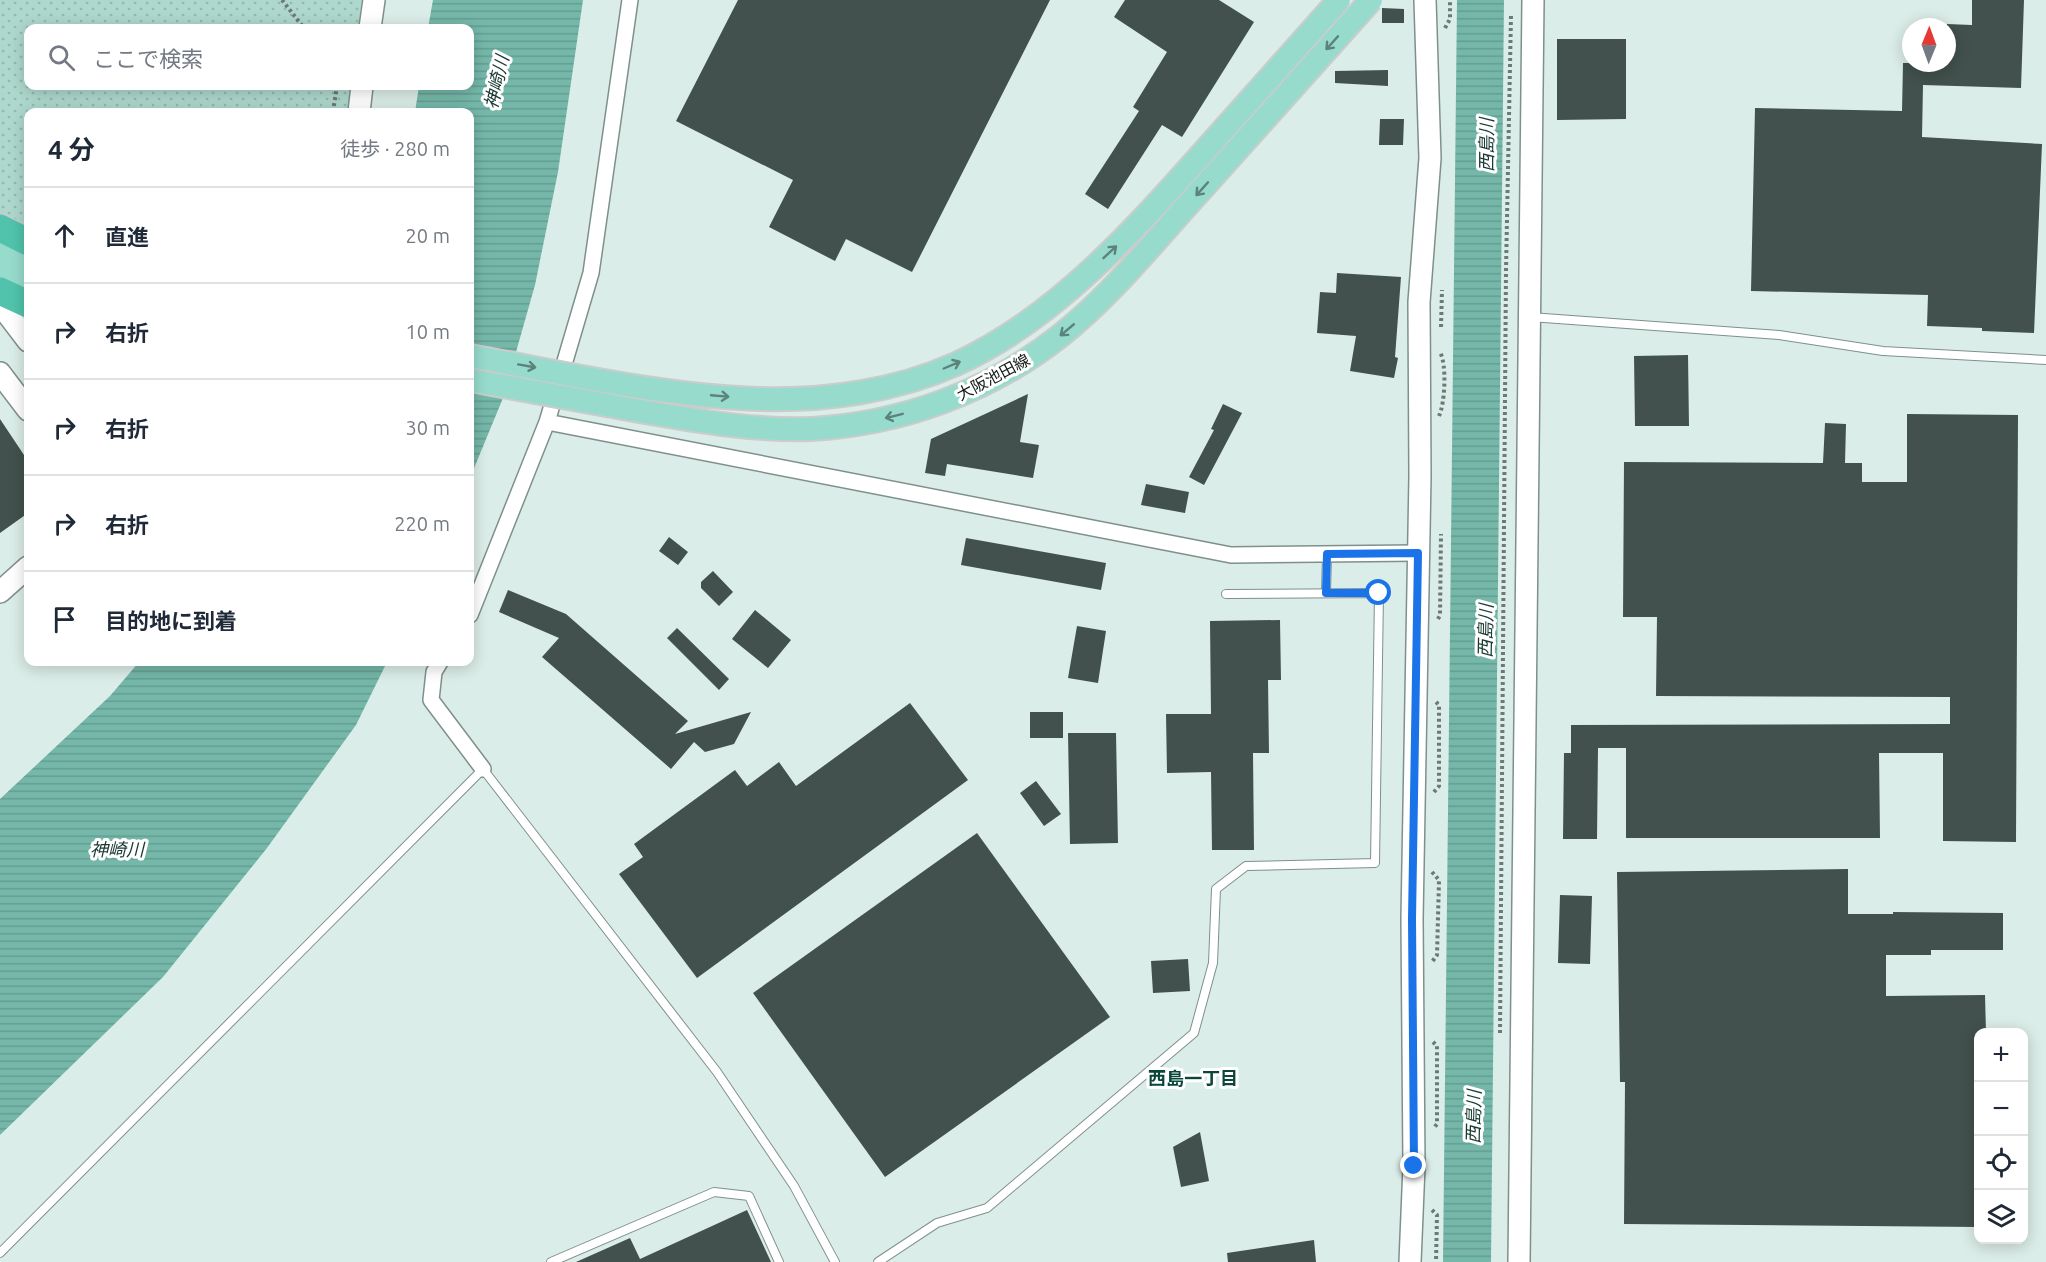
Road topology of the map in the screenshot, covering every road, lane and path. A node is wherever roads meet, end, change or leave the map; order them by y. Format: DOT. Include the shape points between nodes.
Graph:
graph roads {
  1 [pos="282,0"];
  2 [pos="374,0"];
  3 [pos="630,0"];
  4 [pos="1339,0"];
  5 [pos="1371,0"];
  6 [pos="1425,0"];
  7 [pos="1450,0"];
  8 [pos="1533,0"];
  9 [pos="1511,12"];
  10 [pos="301,24"];
  11 [pos="371,24"];
  12 [pos="1443,33"];
  13 [pos="336,90"];
  14 [pos="362,90"];
  15 [pos="334,108"];
  16 [pos="359,108"];
  17 [pos="0,228"];
  18 [pos="24,240"];
  19 [pos="0,252"];
  20 [pos="24,263"];
  21 [pos="0,271"];
  22 [pos="24,282"];
  23 [pos="0,291"];
  24 [pos="24,302"];
  25 [pos="0,304"];
  26 [pos="1529,317"];
  27 [pos="24,336"];
  28 [pos="1440,352"];
  29 [pos="474,357"];
  30 [pos="2046,360"];
  31 [pos="0,373"];
  32 [pos="474,381"];
  33 [pos="24,405"];
  34 [pos="1437,421"];
  35 [pos="547,422"];
  36 [pos="1418,553"];
  37 [pos="1327,554"];
  38 [pos="24,571"];
  39 [pos="0,592"];
  40 [pos="1326,593"];
  41 [pos="1226,594"];
  42 [pos="474,605"];
  43 [pos="438,666"];
  44 [pos="1432,699"];
  45 [pos="483,770"];
  46 [pos="1432,794"];
  47 [pos="1431,872"];
  48 [pos="1431,964"];
  49 [pos="1500,1037"];
  50 [pos="1430,1040"];
  51 [pos="1430,1134"];
  52 [pos="1430,1207"];
  53 [pos="0,1253"];
  54 [pos="551,1262"];
  55 [pos="779,1262"];
  56 [pos="835,1262"];
  57 [pos="878,1262"];
  58 [pos="1410,1262"];
  59 [pos="1436,1262"];
  60 [pos="1519,1262"];
  1 -- 10 [label="path"];
  2 -- 11 [label="street"];
  3 -- 35 [label="street" via="591,273"];
  29 -- 4 [label="main road, 大阪池田線, one-way, bridge" via="674,392 761,399 865,392 947,368 985,349 1040,312 1128,235"];
  5 -- 32 [label="main road, 大阪池田線, one-way, bridge" via="1083,317 1008,372 947,400 843,426 776,428 703,422"];
  6 -- 36 [label="street" via="1430,158 1419,302"];
  7 -- 12 [label="path" via="1450,19"];
  8 -- 26 [label="street"];
  9 -- 49 [label="path"];
  13 -- 15 [label="path"];
  14 -- 16 [label="street"];
  17 -- 18 [label="highway"];
  19 -- 20 [label="main road"];
  21 -- 22 [label="main road"];
  23 -- 24 [label="highway"];
  25 -- 27 [label="street"];
  26 -- 30 [label="lane" via="1779,335 1883,351"];
  26 -- 60 [label="street"];
  28 -- 34 [label="path" via="1444,359 1443,408"];
  31 -- 33 [label="street"];
  35 -- 37 [label="street" via="1231,555"];
  35 -- 42 [label="street"];
  36 -- 37 [label="street"];
  36 -- 58 [label="street"];
  37 -- 40 [label="lane"];
  38 -- 39 [label="street"];
  40 -- 41 [label="lane"];
  40 -- 57 [label="lane" via="1379,593 1375,863 1246,866 1216,889 1213,963 1194,1033 987,1208 937,1223"];
  43 -- 45 [label="street" via="432,700"];
  44 -- 46 [label="path" via="1439,705 1439,786"];
  45 -- 53 [label="lane"];
  45 -- 56 [label="lane" via="717,1072 794,1186"];
  47 -- 48 [label="path" via="1439,880 1437,955"];
  50 -- 51 [label="path" via="1437,1046 1437,1124"];
  52 -- 59 [label="path" via="1437,1215"];
  54 -- 55 [label="lane" via="714,1192 749,1196"];
}
